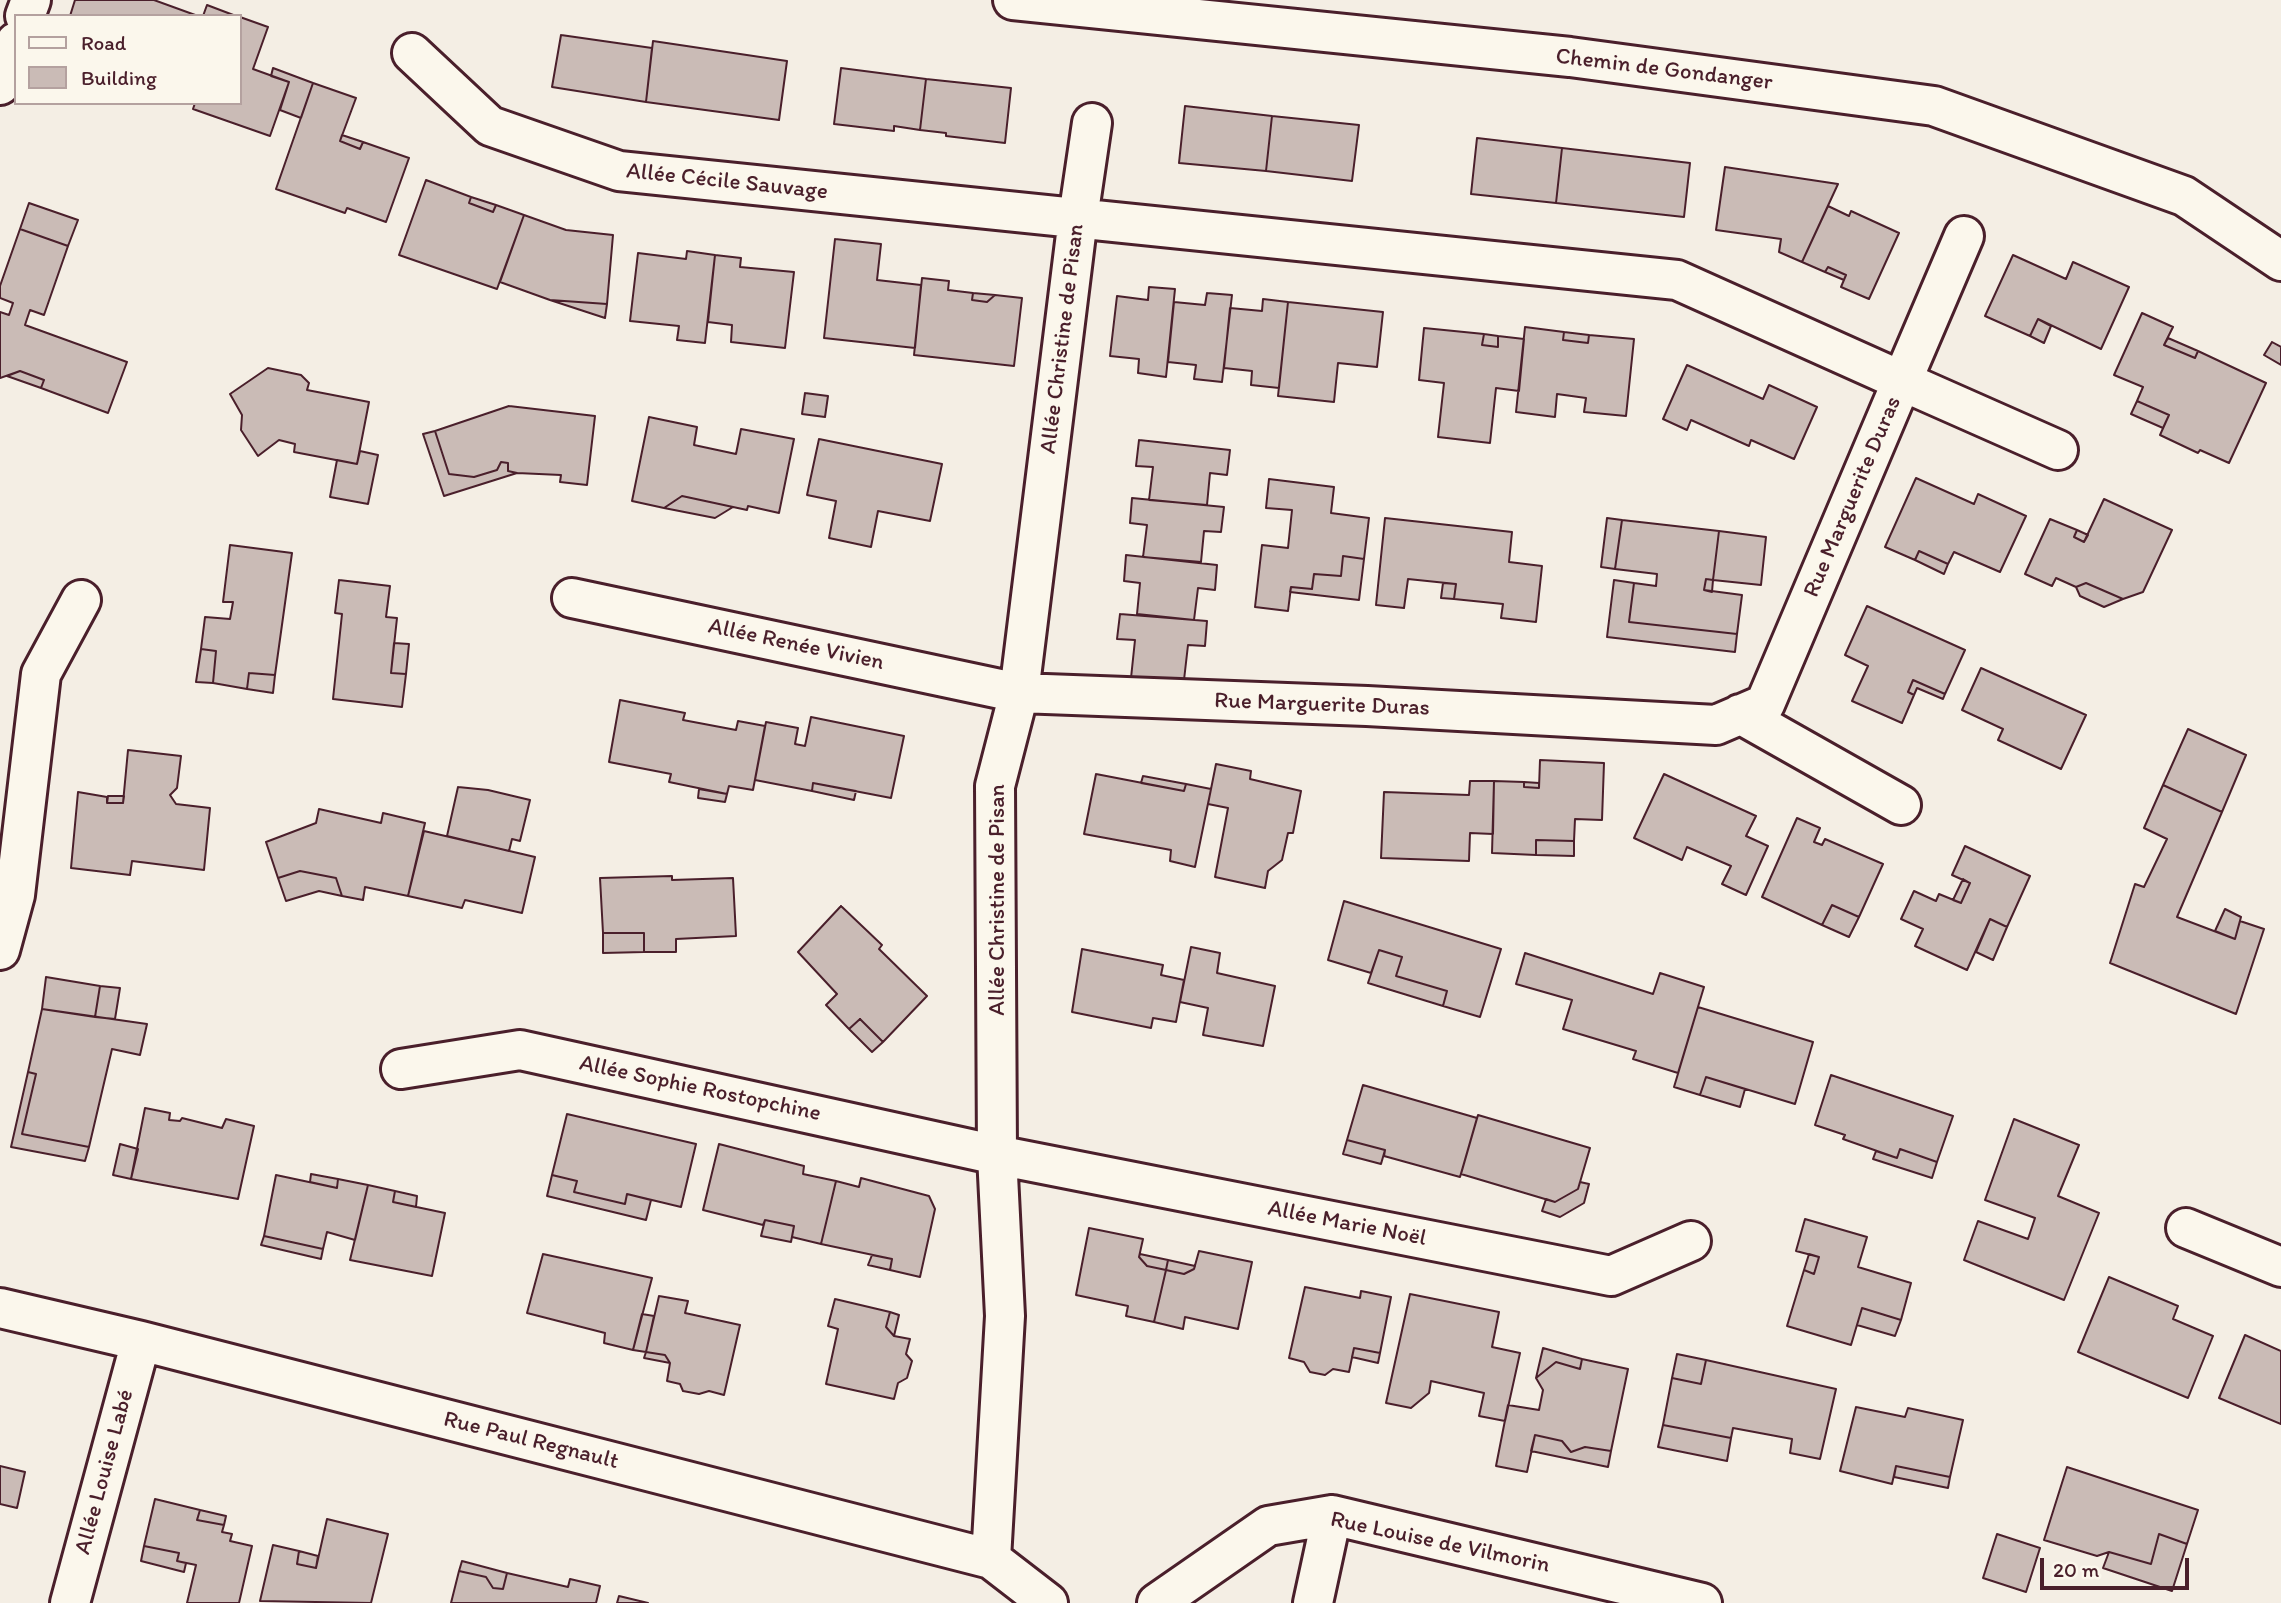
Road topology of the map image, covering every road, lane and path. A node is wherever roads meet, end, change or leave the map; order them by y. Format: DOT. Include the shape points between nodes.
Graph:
graph roads {
  1 [pos="1013,0"];
  2 [pos="14,46"];
  3 [pos="412,52"];
  4 [pos="0,85"];
  5 [pos="1092,123"];
  6 [pos="1078,218"];
  7 [pos="1964,236"];
  8 [pos="2281,261"];
  9 [pos="1902,381"];
  10 [pos="2059,450"];
  11 [pos="572,598"];
  12 [pos="81,600"];
  13 [pos="1019,693"];
  14 [pos="1740,714"];
  15 [pos="1900,805"];
  16 [pos="0,950"];
  17 [pos="401,1069"];
  18 [pos="997,1155"];
  19 [pos="2186,1228"];
  20 [pos="1691,1241"];
  21 [pos="2281,1267"];
  22 [pos="0,1308"];
  23 [pos="141,1341"];
  24 [pos="1332,1515"];
  25 [pos="991,1559"];
  26 [pos="70,1603"];
  27 [pos="1048,1603"];
  28 [pos="1157,1603"];
  29 [pos="1313,1603"];
  30 [pos="1702,1603"];
  1 -- 8 [label="street, Chemin de Gondanger" via="1570,57 1934,106 2184,196"];
  2 -- 4 [label="street"];
  3 -- 6 [label="street, Allée Cécile Sauvage" via="491,126 619,172"];
  5 -- 6 [label="street, Allée Christine de Pisan"];
  6 -- 9 [label="street, Rue Marguerite Duras" via="1677,280"];
  6 -- 13 [label="street, Allée Christine de Pisan"];
  7 -- 9 [label="street"];
  9 -- 10 [label="street"];
  9 -- 14 [label="street, Rue Marguerite Duras" via="1765,704"];
  11 -- 13 [label="street, Allée Renée Vivien"];
  12 -- 16 [label="street" via="41,674 15,895"];
  13 -- 14 [label="street, Rue Marguerite Duras" via="1716,724"];
  13 -- 18 [label="street, Allée Christine de Pisan" via="995,786"];
  14 -- 15 [label="street"];
  17 -- 18 [label="street, Allée Sophie Rostopchine" via="520,1050"];
  18 -- 20 [label="street, Allée Marie Noël" via="1611,1276"];
  18 -- 25 [label="street, Allée Christine de Pisan" via="1005,1316"];
  19 -- 21 [label="street"];
  22 -- 23 [label="street, Rue Paul Regnault"];
  23 -- 25 [label="street, Rue Paul Regnault"];
  23 -- 26 [label="street, Allée Louise Labé"];
  24 -- 28 [label="street, Rue Louise de Vilmorin" via="1268,1526"];
  24 -- 29 [label="street"];
  24 -- 30 [label="street, Rue Louise de Vilmorin"];
  25 -- 27 [label="street, Rue Paul Regnault"];
}
